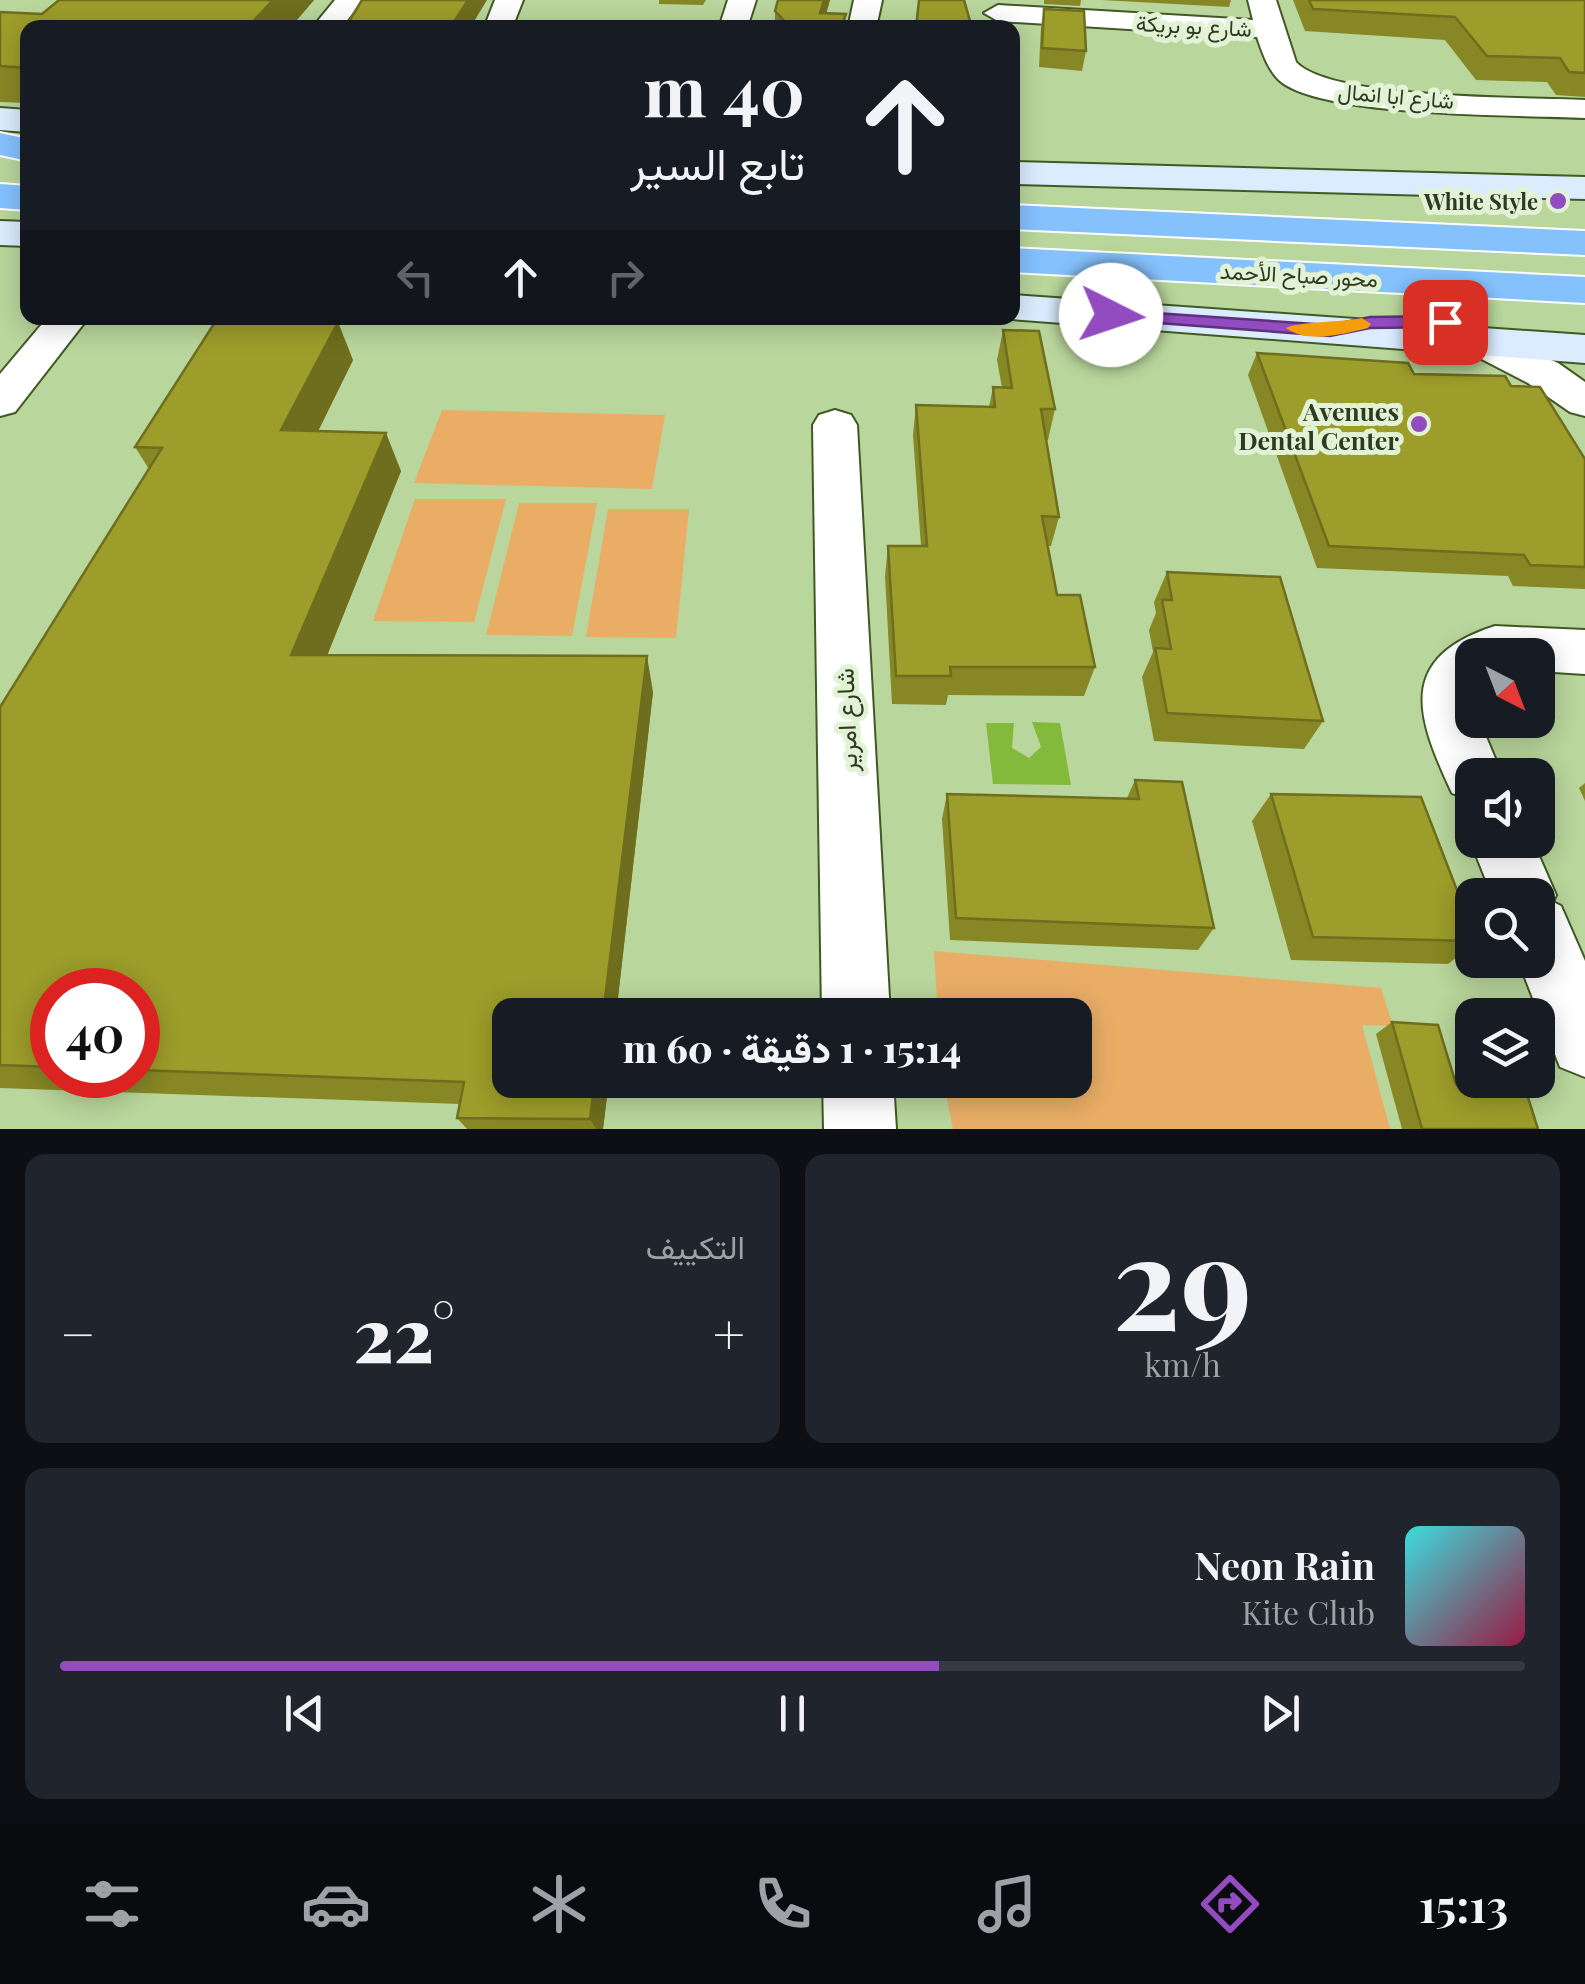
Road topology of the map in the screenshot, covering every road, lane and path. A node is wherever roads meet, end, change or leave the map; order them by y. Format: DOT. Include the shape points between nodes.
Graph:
graph roads {
  1 [pos="348,0"];
  2 [pos="1116,10"];
  3 [pos="998,13"];
  4 [pos="1266,14"];
  5 [pos="332,20"];
  6 [pos="1585,109"];
  7 [pos="1020,173"];
  8 [pos="1585,188"];
  9 [pos="1020,217"];
  10 [pos="1585,243"];
  11 [pos="1020,260"];
  12 [pos="1585,290"];
  13 [pos="1020,309"];
  14 [pos="62,325"];
  15 [pos="1585,327"];
  16 [pos="1330,331"];
  17 [pos="1482,344"];
  18 [pos="1585,349"];
  19 [pos="0,402"];
  20 [pos="1585,402"];
  21 [pos="834,424"];
  22 [pos="1555,650"];
  23 [pos="1585,652"];
  24 [pos="1455,676"];
  25 [pos="1455,731"];
  26 [pos="1555,969"];
  27 [pos="855,998"];
  28 [pos="1585,1042"];
  29 [pos="859,1098"];
  30 [pos="860,1129"];
  1 -- 5 [label="street"];
  2 -- 3 [label="street, شارع بو بريكة"];
  2 -- 4 [label="street, شارع بو بريكة"];
  4 -- 6 [label="street, شارع ابا انمال" via="1284,67 1325,89"];
  7 -- 8 [label="street"];
  9 -- 10 [label="highway, محور صباح الأحمد"];
  11 -- 12 [label="highway, محور صباح الأحمد"];
  13 -- 16 [label="street"];
  14 -- 19 [label="street"];
  15 -- 16 [label="street" via="1415,321"];
  16 -- 17 [label="street"];
  17 -- 18 [label="street"];
  17 -- 20 [label="street"];
  21 -- 27 [label="street, شارع امرير"];
  22 -- 23 [label="street"];
  24 -- 25 [label="street" via="1448,704"];
  26 -- 28 [label="street"];
  29 -- 30 [label="street"];
}
